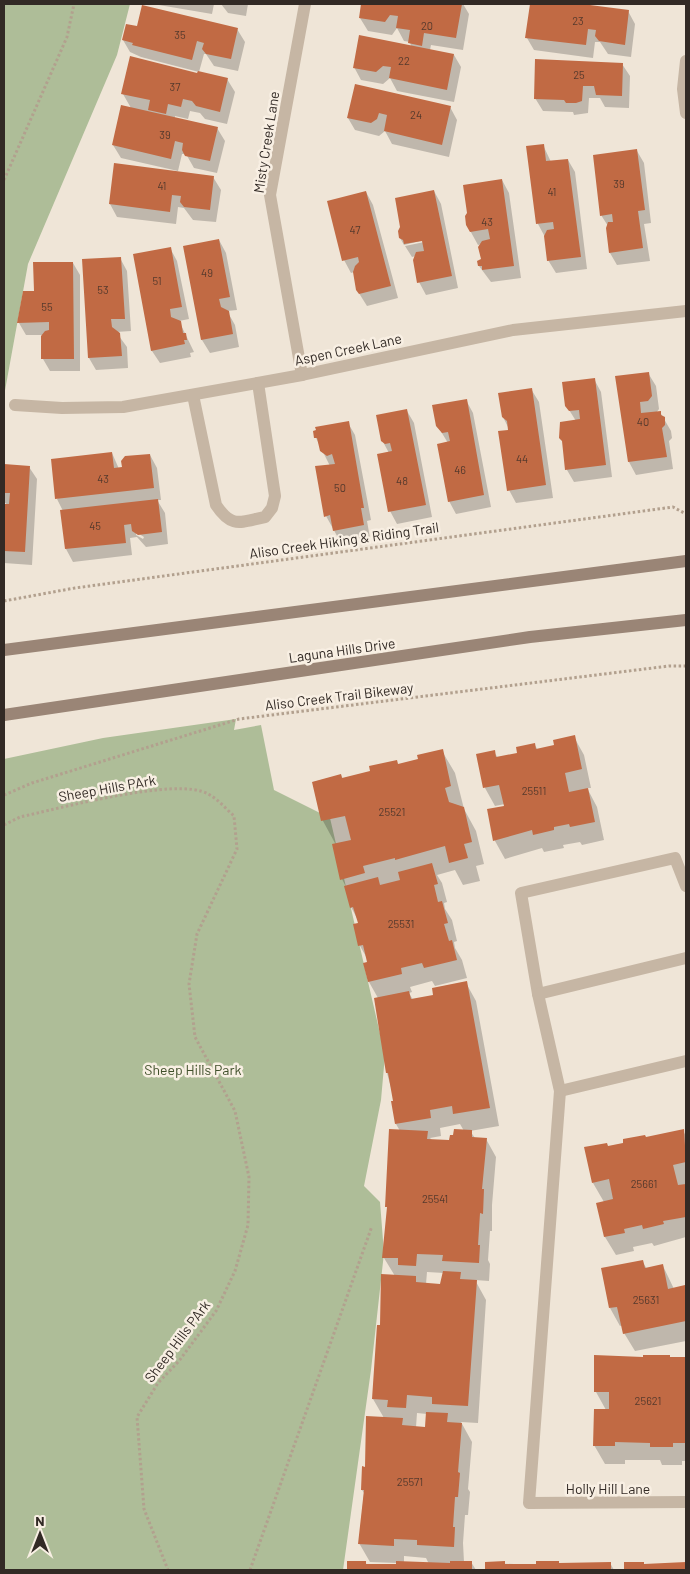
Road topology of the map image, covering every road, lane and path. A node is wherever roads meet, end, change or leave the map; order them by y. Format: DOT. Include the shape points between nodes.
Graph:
graph roads {
  1 [pos="74,4"];
  2 [pos="306,4"];
  3 [pos="686,61"];
  4 [pos="686,113"];
  5 [pos="4,180"];
  6 [pos="686,311"];
  7 [pos="302,375"];
  8 [pos="258,383"];
  9 [pos="193,395"];
  10 [pos="14,405"];
  11 [pos="686,514"];
  12 [pos="686,561"];
  13 [pos="4,601"];
  14 [pos="686,620"];
  15 [pos="4,650"];
  16 [pos="686,666"];
  17 [pos="4,715"];
  18 [pos="4,795"];
  19 [pos="4,825"];
  20 [pos="686,886"];
  21 [pos="686,958"];
  22 [pos="538,994"];
  23 [pos="686,1061"];
  24 [pos="560,1091"];
  25 [pos="372,1226"];
  26 [pos="686,1502"];
  27 [pos="168,1570"];
  28 [pos="250,1570"];
  1 -- 5 [label="path" via="67,37"];
  2 -- 7 [label="street, Misty Creek Lane" via="270,195"];
  3 -- 4 [label="street" via="683,89"];
  6 -- 7 [label="street, Aspen Creek Lane" via="513,330"];
  7 -- 8 [label="street, Aspen Creek Lane"];
  8 -- 9 [label="street, Aspen Creek Lane"];
  8 -- 9 [label="street" via="275,496 265,517 234,523 225,518 216,505"];
  9 -- 10 [label="street, Aspen Creek Lane" via="123,407"];
  11 -- 13 [label="path, Aliso Creek Hiking & Riding Trail" via="672,507 75,588"];
  12 -- 15 [label="main road"];
  14 -- 17 [label="main road, Laguna Hills Drive" via="530,637"];
  16 -- 18 [label="path, Aliso Creek Trail Bikeway" via="239,719 32,782"];
  19 -- 27 [label="path, Sheep Hills PArk" via="38,813 150,790 191,789 208,793 234,816 237,849 197,934 189,984 195,1037 235,1111 249,1177 248,1225 235,1271 216,1311 179,1361 158,1383 137,1417 144,1509"];
  20 -- 22 [label="street" via="675,858 521,893"];
  21 -- 22 [label="street"];
  22 -- 24 [label="street"];
  23 -- 24 [label="street"];
  24 -- 26 [label="street, Holly Hill Lane" via="529,1503"];
  25 -- 28 [label="path"];
}
